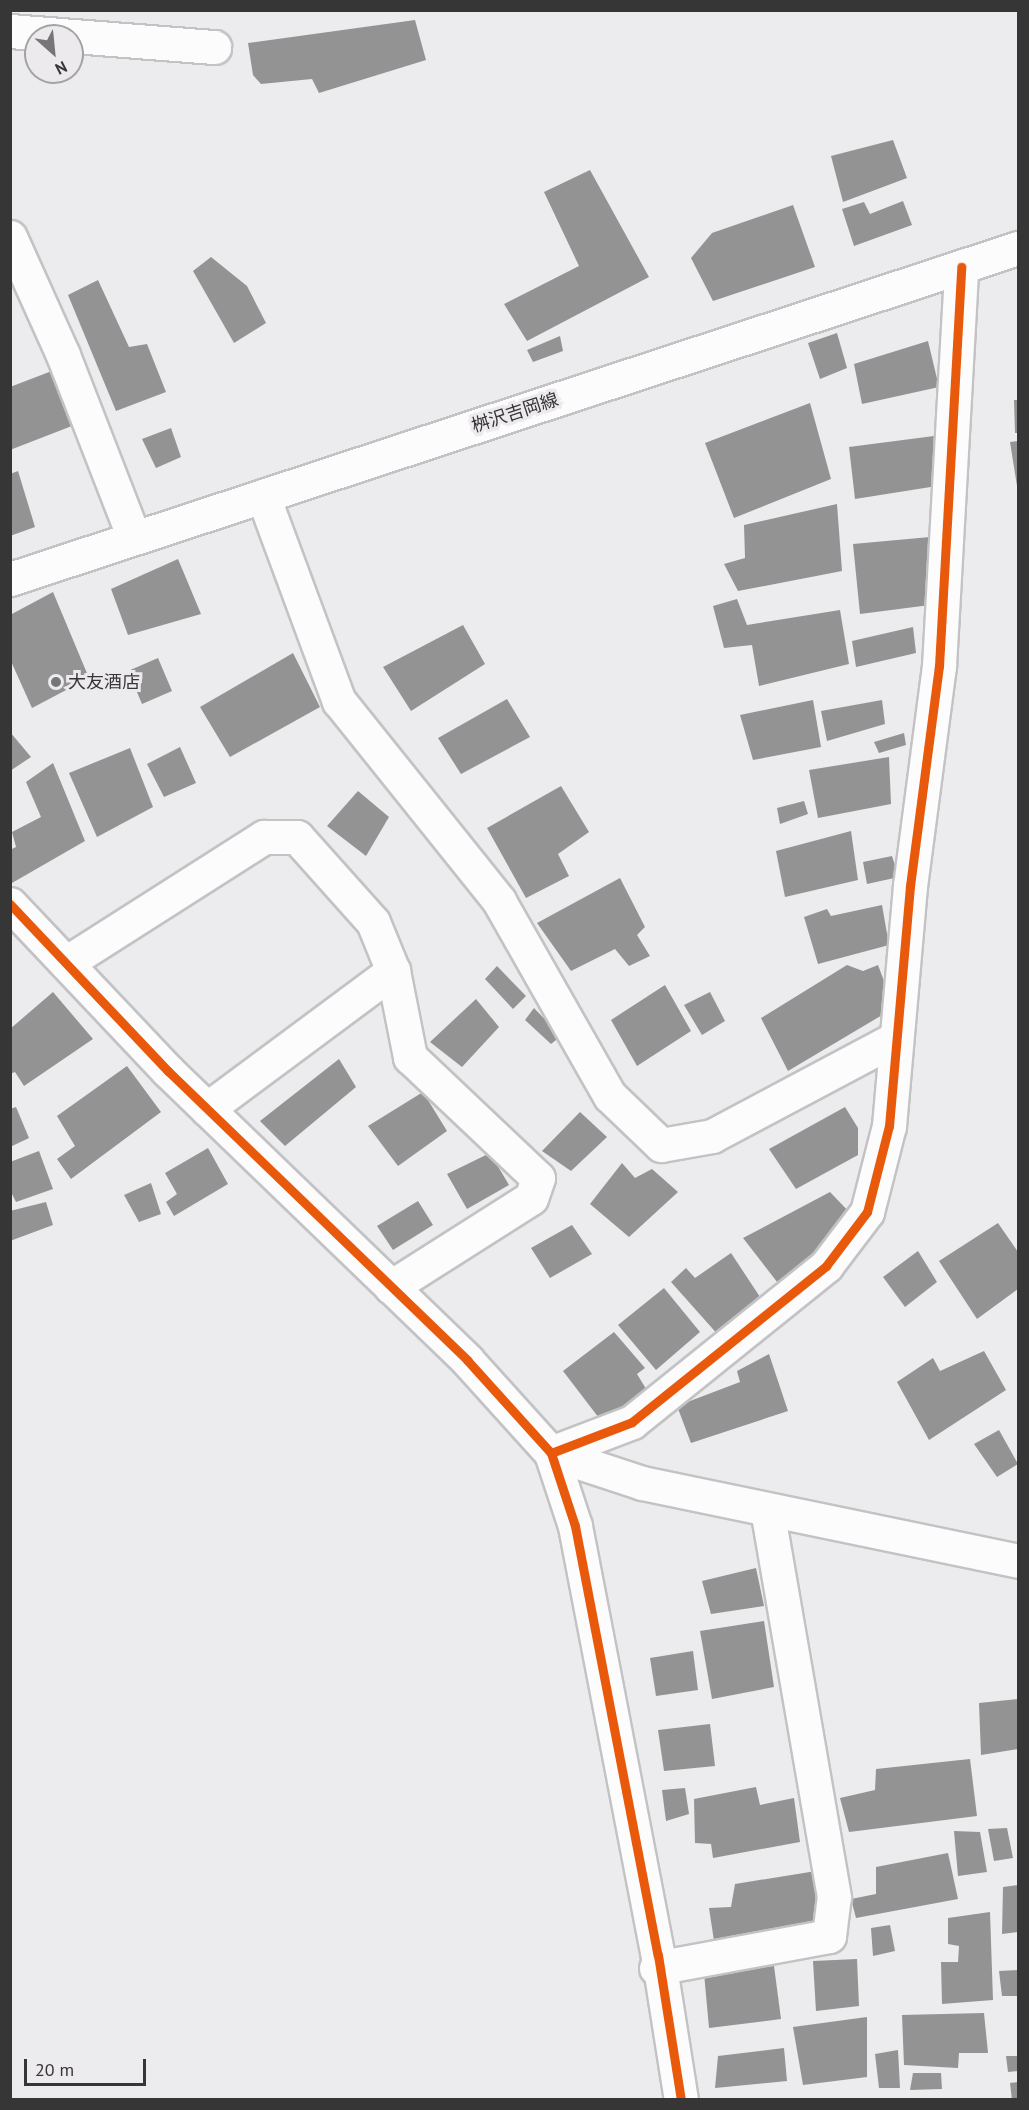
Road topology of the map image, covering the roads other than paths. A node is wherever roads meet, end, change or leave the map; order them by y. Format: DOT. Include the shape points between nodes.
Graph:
graph roads {
  1 [pos="10,31"];
  2 [pos="214,47"];
  3 [pos="10,237"];
  4 [pos="1018,248"];
  5 [pos="961,267"];
  6 [pos="263,496"];
  7 [pos="134,538"];
  8 [pos="10,579"];
  9 [pos="10,904"];
  10 [pos="66,963"];
  11 [pos="393,971"];
  12 [pos="896,1038"];
  13 [pos="207,1109"];
  14 [pos="391,1287"];
  15 [pos="551,1453"];
  16 [pos="767,1510"];
  17 [pos="1018,1561"];
  18 [pos="656,1968"];
  19 [pos="681,2100"];
  1 -- 2 [label="street"];
  3 -- 7 [label="street" via="63,355"];
  4 -- 5 [label="street, 桝沢吉岡線"];
  5 -- 6 [label="street, 桝沢吉岡線"];
  5 -- 12 [label="street" via="939,666"];
  6 -- 7 [label="street, 桝沢吉岡線"];
  6 -- 12 [label="street" via="339,700 499,901 610,1096 661,1145 712,1136"];
  7 -- 8 [label="street, 桝沢吉岡線"];
  9 -- 10 [label="street"];
  10 -- 11 [label="street" via="264,837 297,837 373,922"];
  10 -- 13 [label="street"];
  11 -- 13 [label="street"];
  11 -- 14 [label="street" via="410,1057 538,1178 531,1198"];
  12 -- 15 [label="street" via="889,1126 867,1212 826,1266 632,1422"];
  13 -- 14 [label="street"];
  14 -- 15 [label="street"];
  15 -- 16 [label="street" via="642,1483"];
  15 -- 18 [label="street" via="575,1526 656,1943"];
  16 -- 17 [label="street"];
  16 -- 18 [label="street" via="834,1897 829,1936"];
  18 -- 19 [label="street"];
}
